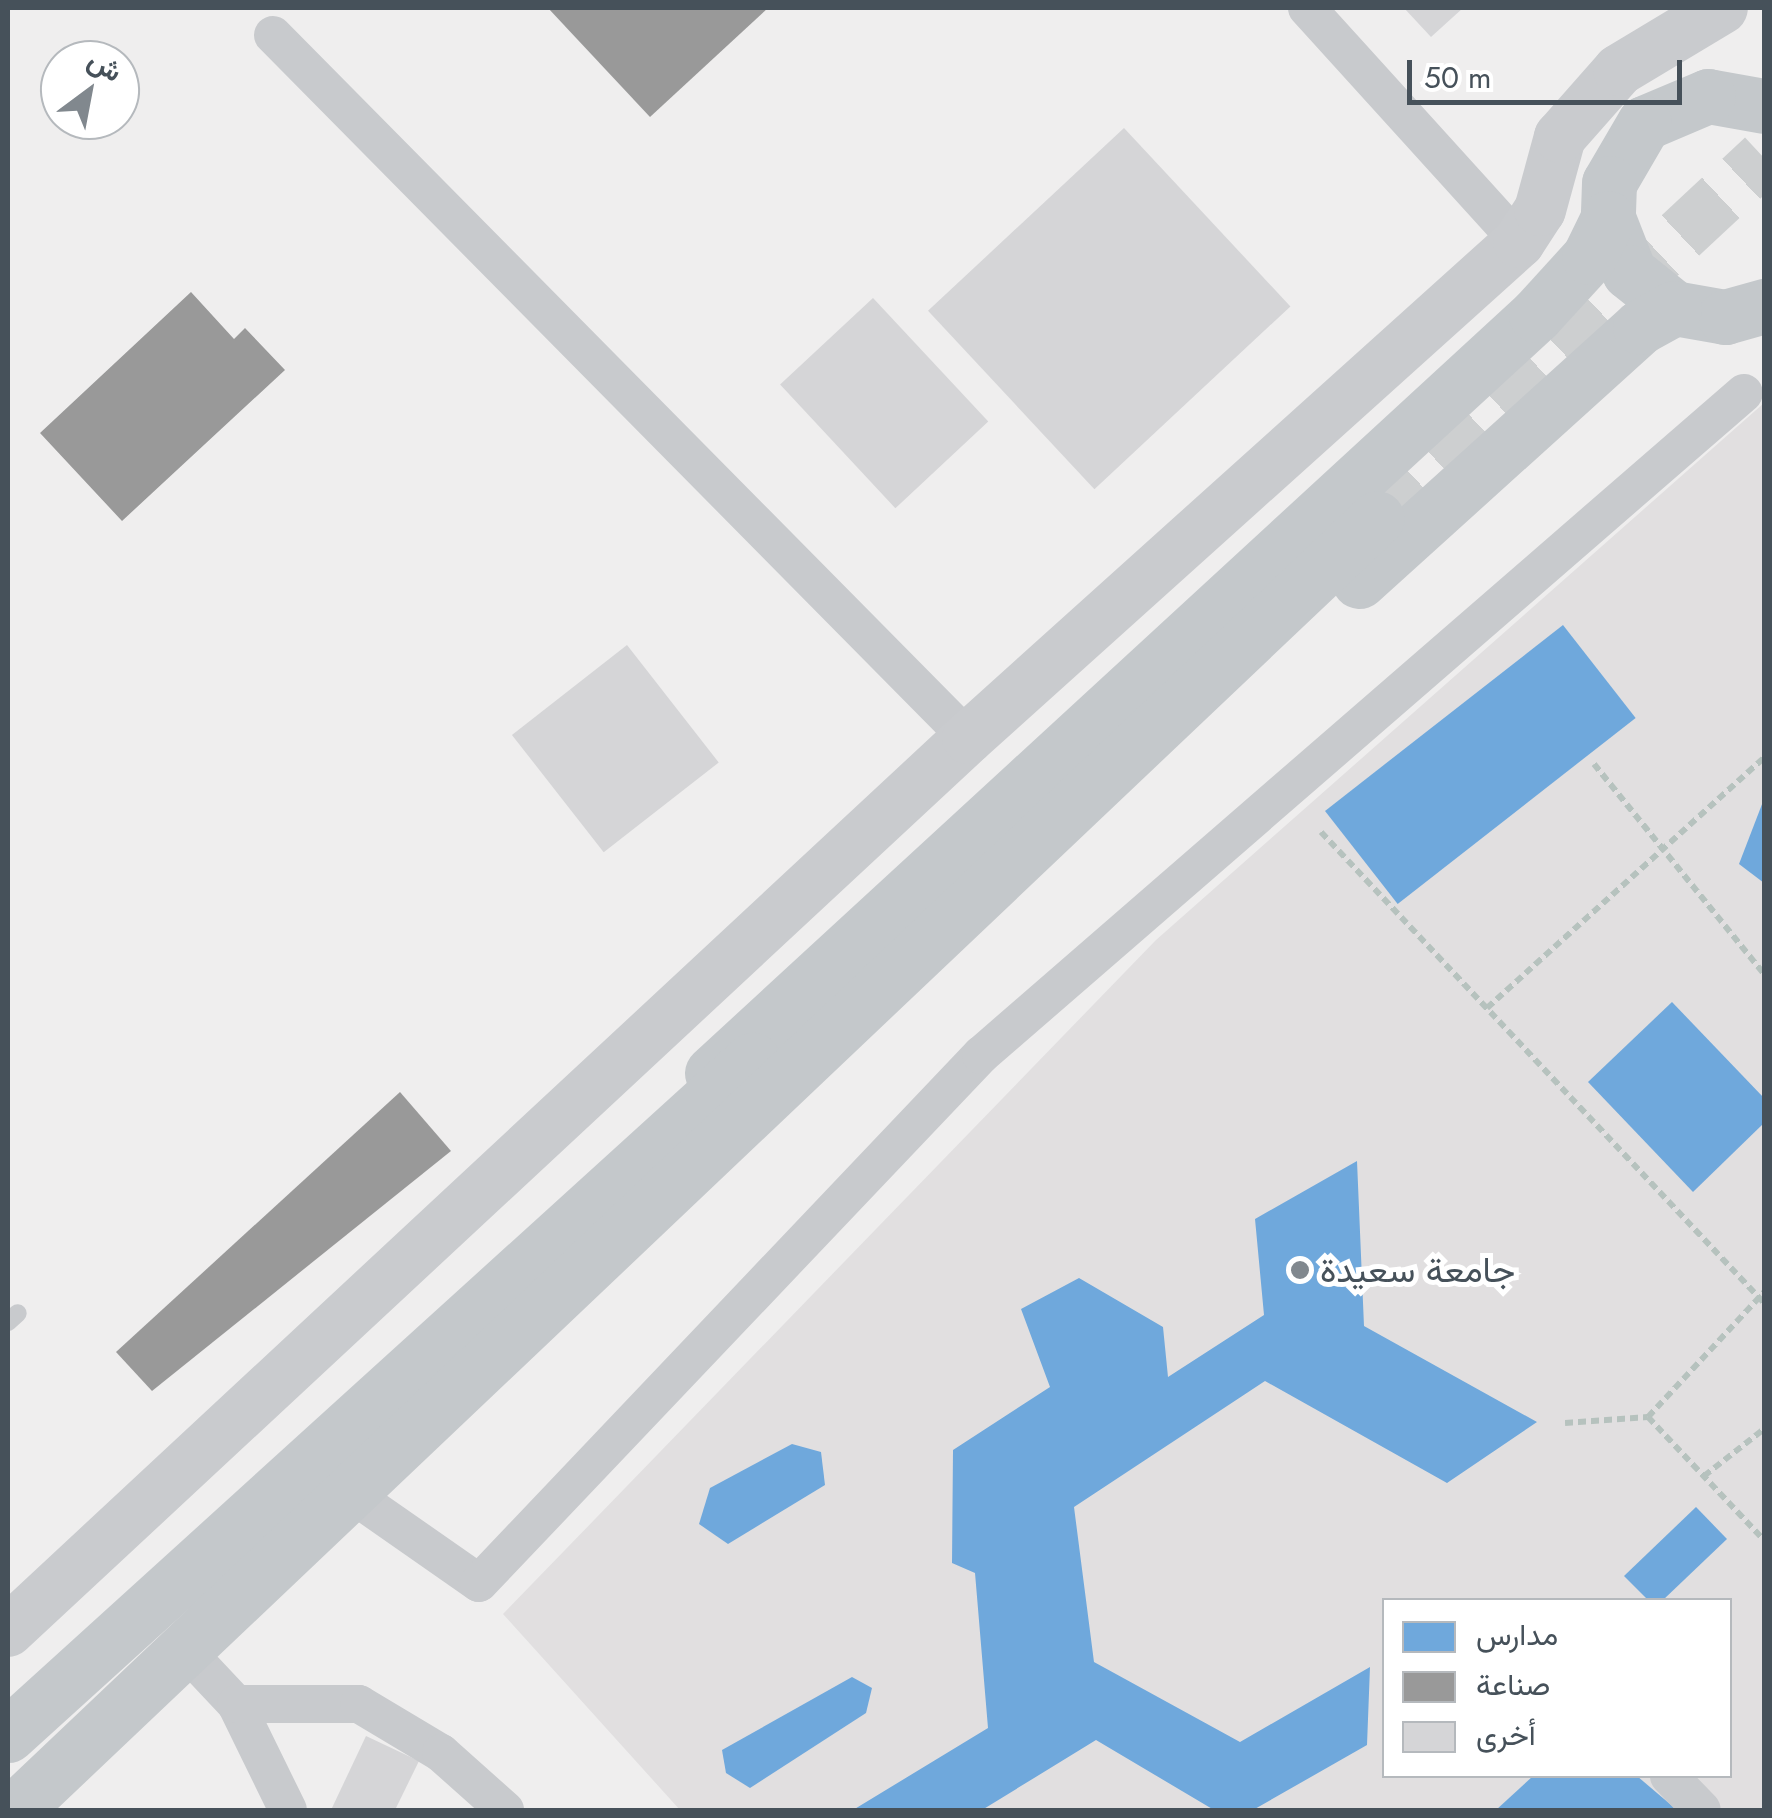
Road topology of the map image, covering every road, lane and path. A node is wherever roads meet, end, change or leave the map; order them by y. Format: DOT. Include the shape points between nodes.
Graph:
graph roads {
  1 [pos="1307,8"];
  2 [pos="1722,8"];
  3 [pos="273,35"];
  4 [pos="1764,78"];
  5 [pos="1708,96"];
  6 [pos="1764,106"];
  7 [pos="1608,218"];
  8 [pos="1519,242"];
  9 [pos="1732,314"];
  10 [pos="1744,393"];
  11 [pos="968,738"];
  12 [pos="1764,758"];
  13 [pos="1594,764"];
  14 [pos="1321,832"];
  15 [pos="1662,848"];
  16 [pos="1764,974"];
  17 [pos="1487,1008"];
  18 [pos="1763,1298"];
  19 [pos="481,1336"];
  20 [pos="1648,1418"];
  21 [pos="1565,1423"];
  22 [pos="1764,1430"];
  23 [pos="1704,1476"];
  24 [pos="350,1493"];
  25 [pos="1764,1540"];
  26 [pos="8,1631"];
  27 [pos="189,1654"];
  28 [pos="236,1704"];
  29 [pos="8,1735"];
  30 [pos="1671,1778"];
  31 [pos="15,1810"];
  32 [pos="288,1810"];
  33 [pos="505,1810"];
  34 [pos="1702,1810"];
  1 -- 8 [label="street"];
  2 -- 8 [label="main road" via="1619,70 1560,137 1540,210"];
  3 -- 11 [label="street"];
  4 -- 5 [label="main road"];
  5 -- 6 [label="main road"];
  5 -- 7 [label="main road" via="1674,104 1622,150"];
  7 -- 9 [label="main road" via="1629,272"];
  7 -- 19 [label="main road" via="1589,258 1536,316 752,1035"];
  8 -- 11 [label="main road"];
  9 -- 19 [label="main road" via="1481,468 926,980"];
  10 -- 24 [label="street" via="981,1054 479,1583"];
  11 -- 26 [label="main road"];
  12 -- 15 [label="path"];
  13 -- 15 [label="path"];
  14 -- 17 [label="path"];
  15 -- 16 [label="path"];
  15 -- 17 [label="path"];
  17 -- 18 [label="path"];
  18 -- 20 [label="path"];
  19 -- 19 [label="main road" via="1377,518 1328,546"];
  19 -- 24 [label="main road"];
  19 -- 29 [label="main road"];
  20 -- 21 [label="path"];
  20 -- 23 [label="path"];
  22 -- 23 [label="path"];
  23 -- 25 [label="path"];
  24 -- 27 [label="main road"];
  27 -- 28 [label="street"];
  27 -- 31 [label="main road"];
  28 -- 32 [label="street"];
  28 -- 33 [label="street" via="359,1704 442,1752"];
  30 -- 34 [label="street"];
}
